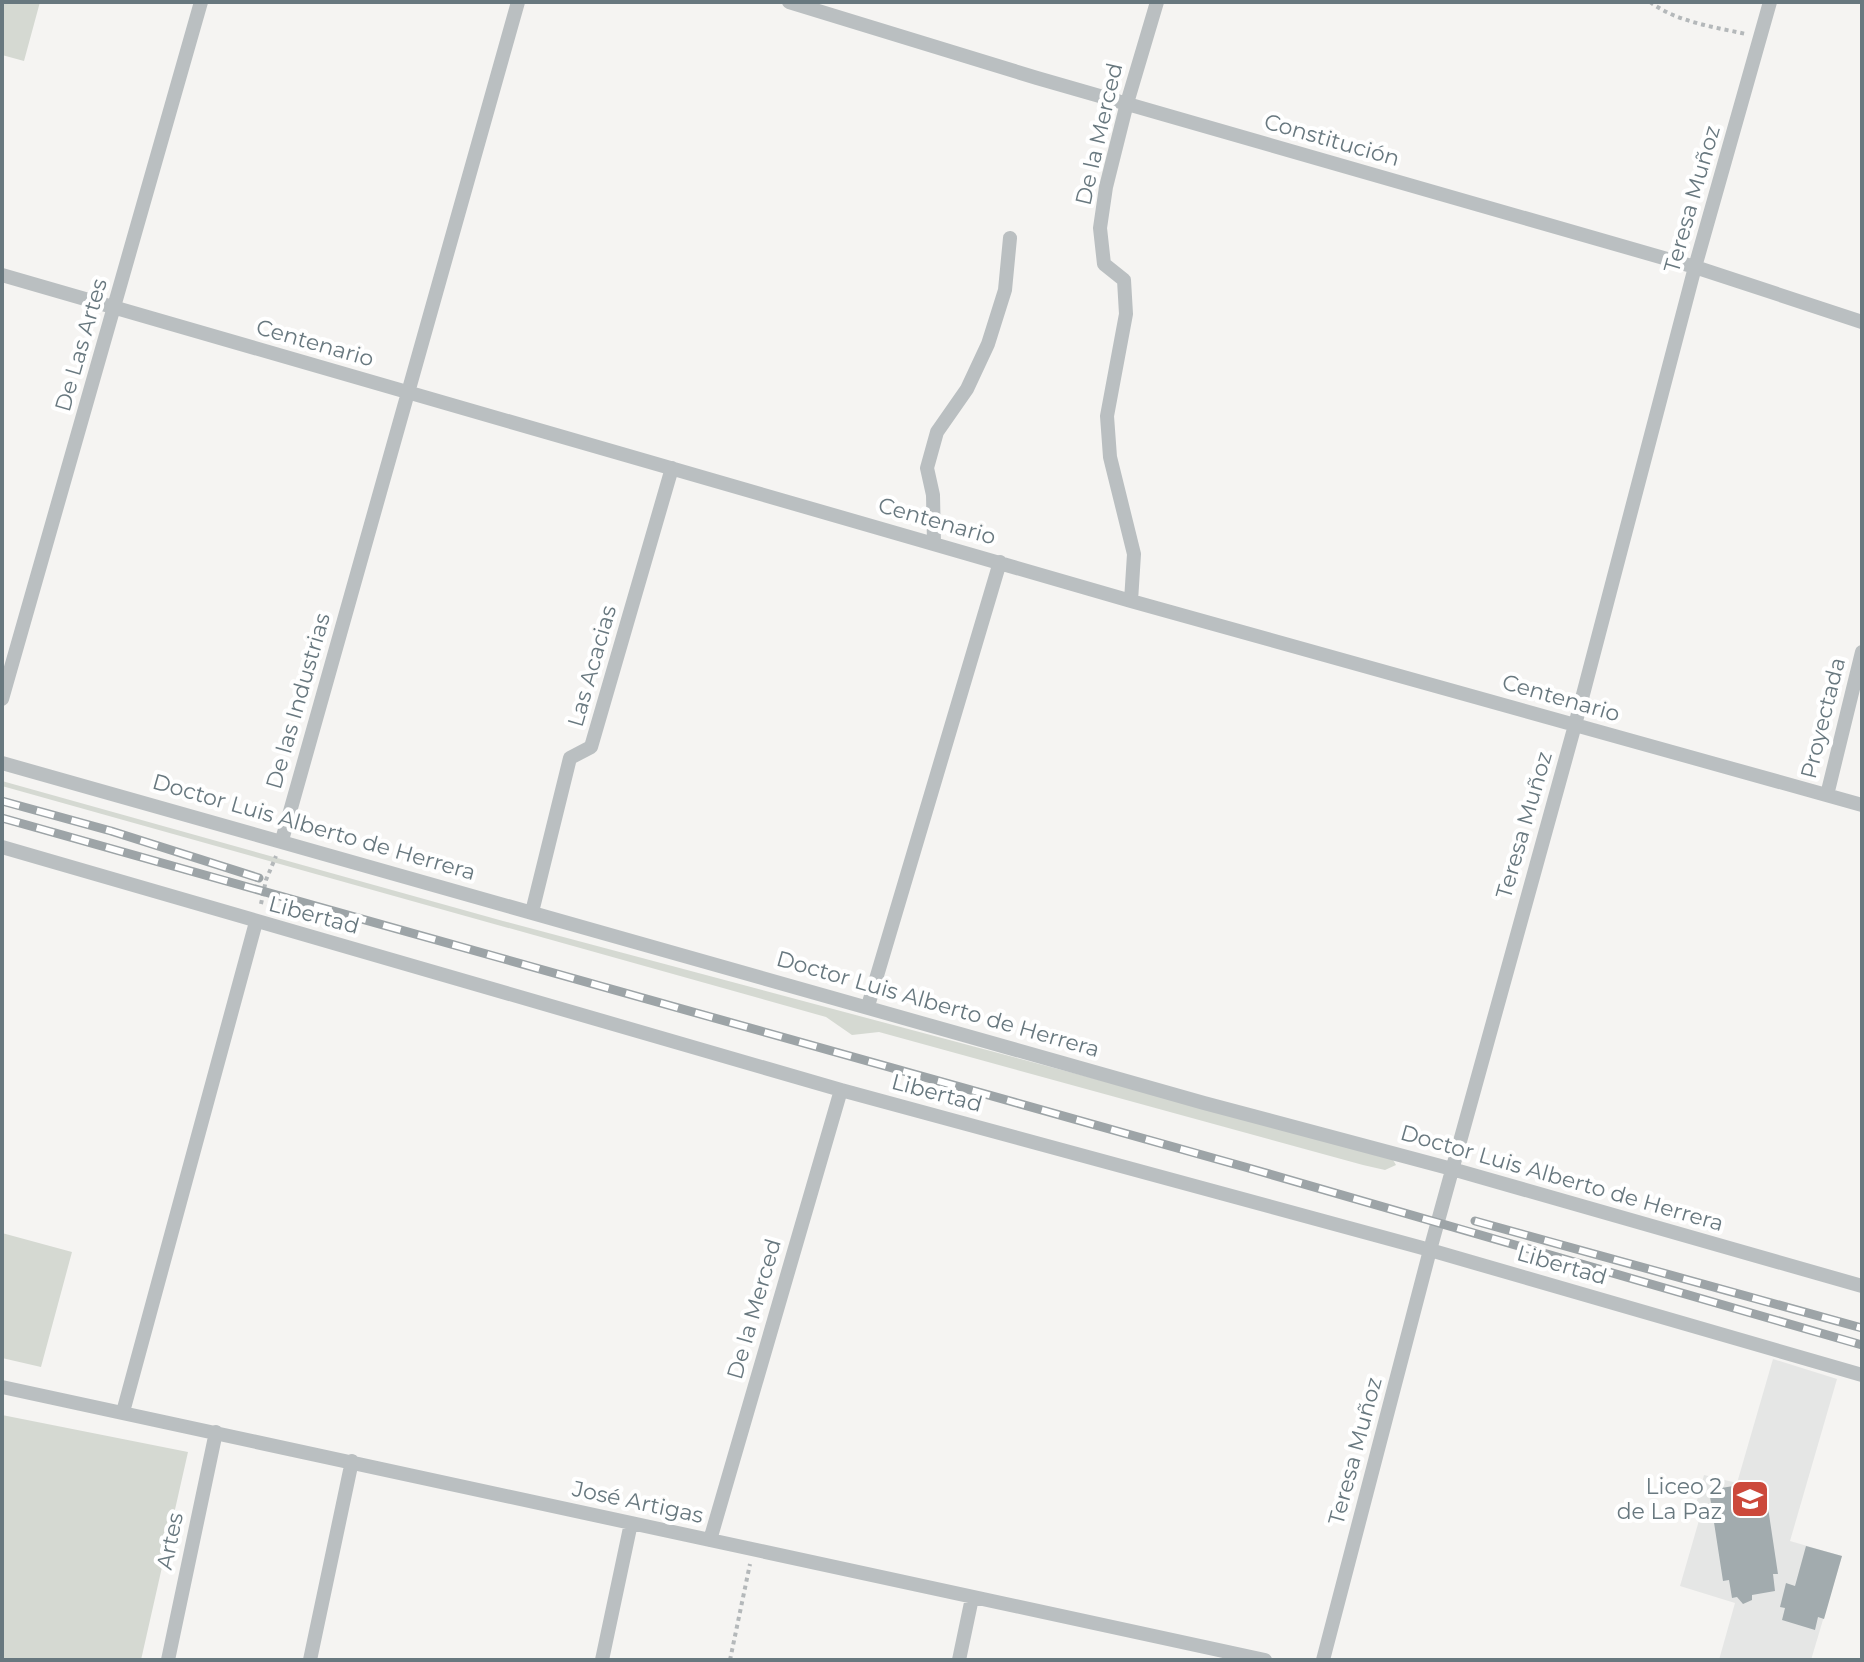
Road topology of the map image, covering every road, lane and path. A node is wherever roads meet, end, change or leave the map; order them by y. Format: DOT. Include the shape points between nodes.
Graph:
graph roads {
  1 [pos="201,2"];
  2 [pos="518,2"];
  3 [pos="1157,2"];
  4 [pos="1650,2"];
  5 [pos="1770,2"];
  6 [pos="795,3"];
  7 [pos="1760,37"];
  8 [pos="1127,103"];
  9 [pos="1010,238"];
  10 [pos="1695,267"];
  11 [pos="2,275"];
  12 [pos="115,307"];
  13 [pos="1862,322"];
  14 [pos="407,393"];
  15 [pos="672,468"];
  16 [pos="934,543"];
  17 [pos="1000,562"];
  18 [pos="1131,601"];
  19 [pos="1862,652"];
  20 [pos="2,699"];
  21 [pos="1575,725"];
  22 [pos="2,763"];
  23 [pos="1827,795"];
  24 [pos="1862,805"];
  25 [pos="282,840"];
  26 [pos="2,847"];
  27 [pos="532,912"];
  28 [pos="256,922"];
  29 [pos="868,1006"];
  30 [pos="841,1090"];
  31 [pos="1452,1169"];
  32 [pos="1430,1250"];
  33 [pos="1862,1286"];
  34 [pos="1862,1375"];
  35 [pos="2,1387"];
  36 [pos="123,1412"];
  37 [pos="216,1432"];
  38 [pos="352,1461"];
  39 [pos="631,1523"];
  40 [pos="710,1540"];
  41 [pos="753,1550"];
  42 [pos="972,1598"];
  43 [pos="168,1660"];
  44 [pos="310,1660"];
  45 [pos="602,1660"];
  46 [pos="730,1660"];
  47 [pos="959,1660"];
  48 [pos="1265,1660"];
  49 [pos="1323,1660"];
  1 -- 12 [label="street, De Las Artes"];
  2 -- 14 [label="street, De las Industrias"];
  3 -- 8 [label="street, De la Merced"];
  4 -- 7 [label="path" via="1710,27"];
  5 -- 7 [label="street, Teresa Muñoz"];
  6 -- 8 [label="street, Constitución"];
  7 -- 10 [label="street, Teresa Muñoz"];
  8 -- 10 [label="street, Constitución"];
  8 -- 18 [label="street, De la Merced" via="1100,228 1104,264 1124,280 1126,314 1107,416 1110,457 1134,554"];
  9 -- 16 [label="street" via="1005,290 988,344 967,389 937,432 927,468"];
  10 -- 13 [label="street, Constitución"];
  10 -- 21 [label="street, Teresa Muñoz"];
  11 -- 12 [label="street, Centenario"];
  12 -- 14 [label="street, Centenario"];
  12 -- 20 [label="street, De Las Artes"];
  14 -- 15 [label="street, Centenario"];
  14 -- 25 [label="street, De las Industrias"];
  15 -- 16 [label="street, Centenario"];
  15 -- 27 [label="street, Las Acacias" via="591,747 570,758"];
  16 -- 17 [label="street, Centenario"];
  17 -- 18 [label="street, Centenario"];
  17 -- 29 [label="street"];
  18 -- 21 [label="street, Centenario"];
  19 -- 23 [label="street, Proyectada"];
  21 -- 23 [label="street, Centenario"];
  21 -- 31 [label="street, Teresa Muñoz"];
  22 -- 25 [label="street, Doctor Luis Alberto de Herrera"];
  23 -- 24 [label="street, Centenario"];
  25 -- 27 [label="street, Doctor Luis Alberto de Herrera"];
  25 -- 28 [label="path"];
  26 -- 28 [label="street, Libertad"];
  27 -- 29 [label="street, Doctor Luis Alberto de Herrera"];
  28 -- 30 [label="street, Libertad"];
  28 -- 36 [label="street"];
  29 -- 31 [label="street, Doctor Luis Alberto de Herrera"];
  30 -- 32 [label="street, Libertad"];
  30 -- 40 [label="street, De la Merced"];
  31 -- 32 [label="street, Teresa Muñoz"];
  31 -- 33 [label="street, Doctor Luis Alberto de Herrera"];
  32 -- 34 [label="street, Libertad"];
  32 -- 49 [label="street, Teresa Muñoz"];
  35 -- 36 [label="street, José Artigas"];
  36 -- 37 [label="street, José Artigas"];
  37 -- 38 [label="street, José Artigas"];
  37 -- 43 [label="street, Artes"];
  38 -- 39 [label="street, José Artigas"];
  38 -- 44 [label="street"];
  39 -- 40 [label="street, José Artigas"];
  39 -- 45 [label="street"];
  40 -- 41 [label="street, José Artigas"];
  41 -- 42 [label="street, José Artigas"];
  41 -- 46 [label="path"];
  42 -- 47 [label="street"];
  42 -- 48 [label="street, José Artigas"];
}
